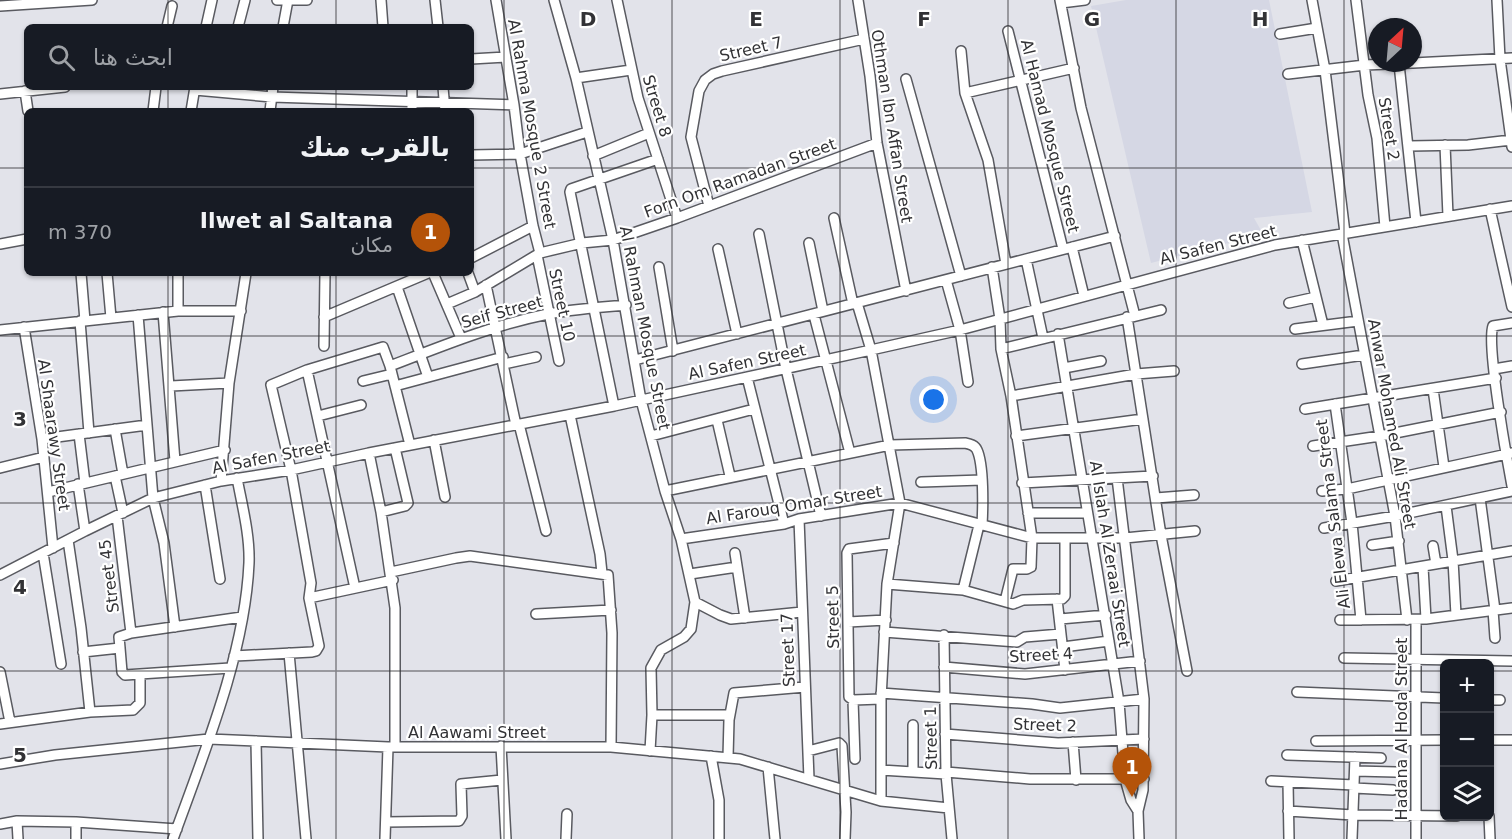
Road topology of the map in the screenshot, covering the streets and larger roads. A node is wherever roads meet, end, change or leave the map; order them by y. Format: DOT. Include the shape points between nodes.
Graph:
graph roads {
  1 [pos="78,0"];
  2 [pos="92,0"];
  3 [pos="212,0"];
  4 [pos="245,0"];
  5 [pos="277,0"];
  6 [pos="307,0"];
  7 [pos="381,0"];
  8 [pos="435,0"];
  9 [pos="496,0"];
  10 [pos="554,0"];
  11 [pos="617,0"];
  12 [pos="858,0"];
  13 [pos="1086,0"];
  14 [pos="1312,0"];
  15 [pos="1356,0"];
  16 [pos="1497,0"];
  17 [pos="288,1"];
  18 [pos="1060,1"];
  19 [pos="0,6"];
  20 [pos="172,6"];
  21 [pos="167,24"];
  22 [pos="207,24"];
  23 [pos="239,24"];
  24 [pos="284,24"];
  25 [pos="382,24"];
  26 [pos="438,24"];
  27 [pos="1317,28"];
  28 [pos="1008,31"];
  29 [pos="1280,34"];
  30 [pos="864,39"];
  31 [pos="961,51"];
  32 [pos="506,57"];
  33 [pos="1512,58"];
  34 [pos="474,59"];
  35 [pos="1500,59"];
  36 [pos="1422,63"];
  37 [pos="1365,65"];
  38 [pos="1368,65"];
  39 [pos="1074,68"];
  40 [pos="631,70"];
  41 [pos="1325,70"];
  42 [pos="1400,72"];
  43 [pos="1288,74"];
  44 [pos="576,78"];
  45 [pos="906,79"];
  46 [pos="1020,80"];
  47 [pos="35,90"];
  48 [pos="156,90"];
  49 [pos="195,90"];
  50 [pos="234,90"];
  51 [pos="412,90"];
  52 [pos="443,90"];
  53 [pos="25,91"];
  54 [pos="273,92"];
  55 [pos="965,93"];
  56 [pos="0,94"];
  57 [pos="514,105"];
  58 [pos="412,107"];
  59 [pos="445,107"];
  60 [pos="28,108"];
  61 [pos="153,108"];
  62 [pos="192,108"];
  63 [pos="270,108"];
  64 [pos="588,132"];
  65 [pos="649,133"];
  66 [pos="1511,138"];
  67 [pos="877,143"];
  68 [pos="1445,145"];
  69 [pos="1408,146"];
  70 [pos="520,154"];
  71 [pos="474,155"];
  72 [pos="593,156"];
  73 [pos="658,159"];
  74 [pos="599,181"];
  75 [pos="709,206"];
  76 [pos="1512,206"];
  77 [pos="1490,209"];
  78 [pos="1448,216"];
  79 [pos="677,218"];
  80 [pos="834,218"];
  81 [pos="1416,222"];
  82 [pos="532,226"];
  83 [pos="1385,227"];
  84 [pos="1344,233"];
  85 [pos="759,234"];
  86 [pos="1115,236"];
  87 [pos="24,240"];
  88 [pos="613,240"];
  89 [pos="1302,240"];
  90 [pos="582,243"];
  91 [pos="809,243"];
  92 [pos="0,244"];
  93 [pos="1068,248"];
  94 [pos="718,249"];
  95 [pos="538,254"];
  96 [pos="474,256"];
  97 [pos="1026,258"];
  98 [pos="1006,264"];
  99 [pos="659,267"];
  100 [pos="992,267"];
  101 [pos="81,276"];
  102 [pos="107,276"];
  103 [pos="178,276"];
  104 [pos="246,276"];
  105 [pos="325,276"];
  106 [pos="422,276"];
  107 [pos="434,276"];
  108 [pos="469,276"];
  109 [pos="961,276"];
  110 [pos="946,280"];
  111 [pos="1126,284"];
  112 [pos="486,285"];
  113 [pos="1510,285"];
  114 [pos="398,287"];
  115 [pos="906,291"];
  116 [pos="475,292"];
  117 [pos="1084,296"];
  118 [pos="1316,297"];
  119 [pos="855,303"];
  120 [pos="1289,303"];
  121 [pos="447,304"];
  122 [pos="626,304"];
  123 [pos="1512,306"];
  124 [pos="594,308"];
  125 [pos="1037,308"];
  126 [pos="1161,310"];
  127 [pos="178,311"];
  128 [pos="241,311"];
  129 [pos="163,312"];
  130 [pos="819,313"];
  131 [pos="549,314"];
  132 [pos="138,315"];
  133 [pos="1131,316"];
  134 [pos="324,317"];
  135 [pos="111,318"];
  136 [pos="1000,319"];
  137 [pos="82,321"];
  138 [pos="1358,321"];
  139 [pos="777,323"];
  140 [pos="1512,323"];
  141 [pos="1323,325"];
  142 [pos="24,327"];
  143 [pos="496,327"];
  144 [pos="1295,329"];
  145 [pos="0,330"];
  146 [pos="960,330"];
  147 [pos="737,334"];
  148 [pos="1058,334"];
  149 [pos="461,338"];
  150 [pos="1043,338"];
  151 [pos="324,346"];
  152 [pos="1001,349"];
  153 [pos="871,350"];
  154 [pos="673,351"];
  155 [pos="422,354"];
  156 [pos="1364,355"];
  157 [pos="536,357"];
  158 [pos="635,360"];
  159 [pos="826,360"];
  160 [pos="503,361"];
  161 [pos="559,361"];
  162 [pos="1101,361"];
  163 [pos="1302,364"];
  164 [pos="1512,366"];
  165 [pos="1064,368"];
  166 [pos="786,369"];
  167 [pos="307,370"];
  168 [pos="391,370"];
  169 [pos="1174,371"];
  170 [pos="1136,374"];
  171 [pos="1495,374"];
  172 [pos="428,377"];
  173 [pos="747,377"];
  174 [pos="363,381"];
  175 [pos="968,382"];
  176 [pos="229,383"];
  177 [pos="171,386"];
  178 [pos="395,386"];
  179 [pos="1067,387"];
  180 [pos="1433,388"];
  181 [pos="1011,396"];
  182 [pos="1373,398"];
  183 [pos="641,400"];
  184 [pos="1335,404"];
  185 [pos="361,405"];
  186 [pos="614,406"];
  187 [pos="1305,409"];
  188 [pos="754,410"];
  189 [pos="1501,412"];
  190 [pos="570,415"];
  191 [pos="318,416"];
  192 [pos="1143,419"];
  193 [pos="717,420"];
  194 [pos="518,424"];
  195 [pos="1438,424"];
  196 [pos="147,425"];
  197 [pos="1074,428"];
  198 [pos="115,429"];
  199 [pos="84,433"];
  200 [pos="1508,433"];
  201 [pos="651,436"];
  202 [pos="1016,436"];
  203 [pos="1380,436"];
  204 [pos="42,439"];
  205 [pos="434,440"];
  206 [pos="1340,442"];
  207 [pos="410,445"];
  208 [pos="890,445"];
  209 [pos="1312,446"];
  210 [pos="395,448"];
  211 [pos="225,450"];
  212 [pos="369,453"];
  213 [pos="850,453"];
  214 [pos="1509,454"];
  215 [pos="44,457"];
  216 [pos="809,460"];
  217 [pos="175,462"];
  218 [pos="327,462"];
  219 [pos="152,467"];
  220 [pos="1444,467"];
  221 [pos="0,468"];
  222 [pos="770,468"];
  223 [pos="291,470"];
  224 [pos="119,475"];
  225 [pos="730,476"];
  226 [pos="1153,476"];
  227 [pos="237,478"];
  228 [pos="1117,478"];
  229 [pos="982,480"];
  230 [pos="1083,480"];
  231 [pos="1389,480"];
  232 [pos="221,481"];
  233 [pos="921,482"];
  234 [pos="1022,483"];
  235 [pos="82,484"];
  236 [pos="205,485"];
  237 [pos="1512,486"];
  238 [pos="1347,489"];
  239 [pos="1322,490"];
  240 [pos="665,491"];
  241 [pos="1512,491"];
  242 [pos="48,492"];
  243 [pos="1194,495"];
  244 [pos="445,497"];
  245 [pos="153,498"];
  246 [pos="1156,498"];
  247 [pos="1480,498"];
  248 [pos="900,503"];
  249 [pos="1446,506"];
  250 [pos="381,512"];
  251 [pos="1028,513"];
  252 [pos="1087,513"];
  253 [pos="120,515"];
  254 [pos="822,516"];
  255 [pos="1395,516"];
  256 [pos="799,519"];
  257 [pos="1352,523"];
  258 [pos="784,524"];
  259 [pos="981,525"];
  260 [pos="1324,528"];
  261 [pos="85,531"];
  262 [pos="546,531"];
  263 [pos="1195,531"];
  264 [pos="1161,535"];
  265 [pos="1032,538"];
  266 [pos="1090,538"];
  267 [pos="1125,538"];
  268 [pos="681,539"];
  269 [pos="1065,539"];
  270 [pos="68,540"];
  271 [pos="1399,541"];
  272 [pos="894,543"];
  273 [pos="1372,545"];
  274 [pos="1433,546"];
  275 [pos="53,548"];
  276 [pos="1512,551"];
  277 [pos="43,553"];
  278 [pos="735,553"];
  279 [pos="1488,555"];
  280 [pos="1453,560"];
  281 [pos="1436,564"];
  282 [pos="737,567"];
  283 [pos="1423,567"];
  284 [pos="1402,570"];
  285 [pos="602,573"];
  286 [pos="690,574"];
  287 [pos="0,575"];
  288 [pos="392,576"];
  289 [pos="1358,578"];
  290 [pos="220,579"];
  291 [pos="1336,581"];
  292 [pos="887,584"];
  293 [pos="355,588"];
  294 [pos="963,590"];
  295 [pos="309,598"];
  296 [pos="1057,599"];
  297 [pos="1005,601"];
  298 [pos="695,602"];
  299 [pos="1512,608"];
  300 [pos="611,610"];
  301 [pos="1494,610"];
  302 [pos="802,612"];
  303 [pos="536,614"];
  304 [pos="1106,615"];
  305 [pos="1456,615"];
  306 [pos="242,617"];
  307 [pos="745,618"];
  308 [pos="1060,619"];
  309 [pos="886,620"];
  310 [pos="1340,620"];
  311 [pos="1361,620"];
  312 [pos="1416,620"];
  313 [pos="848,622"];
  314 [pos="175,627"];
  315 [pos="884,632"];
  316 [pos="131,633"];
  317 [pos="1061,634"];
  318 [pos="944,635"];
  319 [pos="1495,638"];
  320 [pos="1109,641"];
  321 [pos="1063,647"];
  322 [pos="120,648"];
  323 [pos="83,652"];
  324 [pos="289,653"];
  325 [pos="234,656"];
  326 [pos="1344,658"];
  327 [pos="1416,660"];
  328 [pos="1140,661"];
  329 [pos="1512,661"];
  330 [pos="61,664"];
  331 [pos="1113,664"];
  332 [pos="944,667"];
  333 [pos="230,668"];
  334 [pos="1065,670"];
  335 [pos="1187,671"];
  336 [pos="0,672"];
  337 [pos="140,674"];
  338 [pos="804,687"];
  339 [pos="1297,692"];
  340 [pos="881,696"];
  341 [pos="1415,697"];
  342 [pos="945,698"];
  343 [pos="1440,698"];
  344 [pos="1144,699"];
  345 [pos="853,700"];
  346 [pos="1494,700"];
  347 [pos="1500,700"];
  348 [pos="1119,702"];
  349 [pos="90,712"];
  350 [pos="652,715"];
  351 [pos="730,715"];
  352 [pos="10,722"];
  353 [pos="0,724"];
  354 [pos="913,725"];
  355 [pos="945,734"];
  356 [pos="209,739"];
  357 [pos="1121,739"];
  358 [pos="1144,739"];
  359 [pos="1416,740"];
  360 [pos="1440,740"];
  361 [pos="1494,740"];
  362 [pos="1512,740"];
  363 [pos="256,741"];
  364 [pos="1316,741"];
  365 [pos="1074,742"];
  366 [pos="298,743"];
  367 [pos="501,746"];
  368 [pos="392,747"];
  369 [pos="611,747"];
  370 [pos="650,751"];
  371 [pos="807,751"];
  372 [pos="1287,754"];
  373 [pos="711,756"];
  374 [pos="728,757"];
  375 [pos="1355,757"];
  376 [pos="1381,758"];
  377 [pos="855,759"];
  378 [pos="0,764"];
  379 [pos="768,767"];
  380 [pos="881,770"];
  381 [pos="1355,771"];
  382 [pos="913,772"];
  383 [pos="1396,772"];
  384 [pos="946,773"];
  385 [pos="809,779"];
  386 [pos="1125,779"];
  387 [pos="1144,779"];
  388 [pos="502,780"];
  389 [pos="1076,780"];
  390 [pos="1271,781"];
  391 [pos="1288,782"];
  392 [pos="1354,787"];
  393 [pos="844,790"];
  394 [pos="1393,790"];
  395 [pos="881,801"];
  396 [pos="950,808"];
  397 [pos="1138,811"];
  398 [pos="1288,812"];
  399 [pos="567,814"];
  400 [pos="1353,815"];
  401 [pos="1440,816"];
  402 [pos="1417,817"];
  403 [pos="17,821"];
  404 [pos="1489,821"];
  405 [pos="76,822"];
  406 [pos="386,822"];
  407 [pos="0,824"];
  408 [pos="177,829"];
  409 [pos="18,839"];
  410 [pos="76,839"];
  411 [pos="173,839"];
  412 [pos="258,839"];
  413 [pos="306,839"];
  414 [pos="386,839"];
  415 [pos="506,839"];
  416 [pos="566,839"];
  417 [pos="719,839"];
  418 [pos="775,839"];
  419 [pos="845,839"];
  420 [pos="952,839"];
  421 [pos="1138,839"];
  422 [pos="1289,839"];
  423 [pos="1352,839"];
  424 [pos="1416,839"];
  425 [pos="1490,839"];
  1 -- 2 [label="street"];
  1 -- 19 [label="street"];
  3 -- 22 [label="street"];
  4 -- 23 [label="street"];
  5 -- 17 [label="street"];
  6 -- 17 [label="street"];
  7 -- 25 [label="street"];
  8 -- 26 [label="street"];
  9 -- 32 [label="street, Al Rahma Mosque 2 Street"];
  10 -- 44 [label="street, Al Rahman Mosque Street"];
  11 -- 40 [label="street, Street 8"];
  12 -- 30 [label="street, Othman Ibn Affan Street"];
  13 -- 18 [label="street"];
  14 -- 27 [label="street"];
  15 -- 37 [label="street, Street 2"];
  16 -- 35 [label="street"];
  17 -- 24 [label="street"];
  18 -- 39 [label="street"];
  20 -- 21 [label="street"];
  27 -- 29 [label="street"];
  27 -- 41 [label="street"];
  28 -- 46 [label="street, Al Hamad Mosque Street"];
  30 -- 67 [label="street, Othman Ibn Affan Street"];
  30 -- 75 [label="street, Street 7" via="722,71 705,80 699,91 691,137"];
  31 -- 55 [label="street"];
  32 -- 34 [label="street"];
  32 -- 57 [label="street, Al Rahma Mosque 2 Street"];
  33 -- 35 [label="street"];
  35 -- 36 [label="street"];
  35 -- 66 [label="street"];
  37 -- 38 [label="street"];
  37 -- 41 [label="street"];
  37 -- 83 [label="street, Street 2"];
  39 -- 46 [label="street"];
  39 -- 86 [label="street"];
  40 -- 44 [label="street"];
  40 -- 65 [label="street, Street 8"];
  41 -- 43 [label="street"];
  41 -- 84 [label="street"];
  42 -- 69 [label="street"];
  44 -- 64 [label="street, Al Rahman Mosque Street"];
  45 -- 109 [label="street"];
  46 -- 55 [label="street"];
  46 -- 93 [label="street, Al Hamad Mosque Street"];
  47 -- 53 [label="street"];
  48 -- 61 [label="street"];
  49 -- 62 [label="street"];
  50 -- 54 [label="street"];
  51 -- 58 [label="street"];
  52 -- 59 [label="street"];
  53 -- 56 [label="street"];
  53 -- 60 [label="street"];
  54 -- 58 [label="street"];
  54 -- 63 [label="street"];
  55 -- 98 [label="street" via="988,160"];
  57 -- 59 [label="street"];
  57 -- 70 [label="street, Al Rahma Mosque 2 Street"];
  58 -- 59 [label="street"];
  64 -- 70 [label="street"];
  64 -- 72 [label="street, Al Rahman Mosque Street"];
  65 -- 72 [label="street"];
  65 -- 73 [label="street, Street 8"];
  66 -- 68 [label="street"];
  67 -- 75 [label="street, Forn Om Ramadan Street"];
  67 -- 115 [label="street, Othman Ibn Affan Street"];
  68 -- 69 [label="street"];
  68 -- 78 [label="street"];
  69 -- 81 [label="street"];
  70 -- 71 [label="street"];
  70 -- 82 [label="street, Al Rahma Mosque 2 Street"];
  72 -- 74 [label="street, Al Rahman Mosque Street"];
  73 -- 74 [label="street"];
  73 -- 79 [label="street, Street 8"];
  74 -- 88 [label="street, Al Rahman Mosque Street"];
  74 -- 90 [label="street" via="570,192"];
  75 -- 79 [label="street, Forn Om Ramadan Street"];
  76 -- 77 [label="street, Al Safen Street"];
  77 -- 78 [label="street, Al Safen Street"];
  77 -- 113 [label="street"];
  78 -- 81 [label="street, Al Safen Street"];
  79 -- 88 [label="street, Forn Om Ramadan Street"];
  80 -- 119 [label="street"];
  81 -- 83 [label="street, Al Safen Street"];
  82 -- 95 [label="street, Al Rahma Mosque 2 Street"];
  82 -- 96 [label="street"];
  83 -- 84 [label="street, Al Safen Street"];
  84 -- 89 [label="street, Al Safen Street"];
  84 -- 138 [label="street, Anwar Mohamed Ali Street"];
  85 -- 139 [label="street"];
  86 -- 93 [label="street"];
  86 -- 111 [label="street"];
  87 -- 92 [label="street"];
  88 -- 90 [label="street, Forn Om Ramadan Street"];
  88 -- 122 [label="street, Al Rahman Mosque Street"];
  89 -- 111 [label="street, Al Safen Street"];
  89 -- 118 [label="street"];
  90 -- 95 [label="street, Forn Om Ramadan Street"];
  90 -- 124 [label="street"];
  91 -- 130 [label="street"];
  93 -- 97 [label="street"];
  93 -- 117 [label="street, Al Hamad Mosque Street"];
  94 -- 147 [label="street"];
  95 -- 112 [label="street, Forn Om Ramadan Street"];
  95 -- 131 [label="street, Street 10"];
  97 -- 98 [label="street"];
  97 -- 125 [label="street"];
  98 -- 100 [label="street"];
  99 -- 154 [label="street"];
  100 -- 109 [label="street"];
  100 -- 136 [label="street"];
  101 -- 137 [label="street"];
  102 -- 135 [label="street"];
  103 -- 127 [label="street"];
  104 -- 128 [label="street"];
  105 -- 134 [label="street"];
  106 -- 114 [label="street"];
  107 -- 121 [label="street"];
  108 -- 116 [label="street"];
  109 -- 110 [label="street"];
  110 -- 115 [label="street"];
  110 -- 146 [label="street"];
  111 -- 117 [label="street, Al Safen Street"];
  111 -- 133 [label="street"];
  112 -- 116 [label="street, Forn Om Ramadan Street"];
  112 -- 143 [label="street"];
  113 -- 123 [label="street"];
  114 -- 134 [label="street"];
  114 -- 155 [label="street"];
  115 -- 119 [label="street"];
  116 -- 121 [label="street, Forn Om Ramadan Street"];
  117 -- 125 [label="street, Al Safen Street"];
  118 -- 120 [label="street"];
  118 -- 141 [label="street"];
  119 -- 130 [label="street"];
  119 -- 153 [label="street"];
  121 -- 149 [label="street"];
  122 -- 124 [label="street, Seif Street"];
  122 -- 158 [label="street, Al Rahman Mosque Street"];
  124 -- 131 [label="street, Seif Street"];
  124 -- 186 [label="street"];
  125 -- 136 [label="street, Al Safen Street"];
  125 -- 150 [label="street"];
  126 -- 133 [label="street"];
  127 -- 128 [label="street"];
  127 -- 129 [label="street"];
  128 -- 176 [label="street"];
  129 -- 132 [label="street"];
  129 -- 177 [label="street"];
  130 -- 139 [label="street"];
  130 -- 159 [label="street"];
  131 -- 143 [label="street, Seif Street"];
  131 -- 161 [label="street, Street 10"];
  132 -- 135 [label="street"];
  132 -- 196 [label="street"];
  133 -- 148 [label="street"];
  133 -- 170 [label="street"];
  134 -- 151 [label="street"];
  135 -- 137 [label="street"];
  136 -- 146 [label="street, Al Safen Street"];
  136 -- 152 [label="street"];
  137 -- 142 [label="street"];
  137 -- 199 [label="street"];
  138 -- 141 [label="street"];
  138 -- 156 [label="street, Anwar Mohamed Ali Street"];
  139 -- 147 [label="street"];
  139 -- 166 [label="street"];
  140 -- 171 [label="street" via="1493,326"];
  141 -- 144 [label="street"];
  142 -- 145 [label="street"];
  142 -- 204 [label="street, Al Shaarawy Street"];
  143 -- 149 [label="street, Seif Street"];
  143 -- 160 [label="street"];
  146 -- 153 [label="street, Al Safen Street"];
  146 -- 175 [label="street"];
  147 -- 154 [label="street"];
  148 -- 150 [label="street"];
  148 -- 165 [label="street, Al Islah Al Zeraai Street"];
  149 -- 155 [label="street, Seif Street"];
  150 -- 152 [label="street"];
  152 -- 181 [label="street"];
  153 -- 159 [label="street, Al Safen Street"];
  153 -- 208 [label="street"];
  154 -- 158 [label="street"];
  155 -- 168 [label="street, Seif Street"];
  155 -- 172 [label="street"];
  156 -- 163 [label="street"];
  156 -- 182 [label="street, Anwar Mohamed Ali Street"];
  157 -- 160 [label="street"];
  158 -- 183 [label="street, Al Rahman Mosque Street"];
  159 -- 166 [label="street, Al Safen Street"];
  159 -- 213 [label="street"];
  160 -- 172 [label="street"];
  160 -- 194 [label="street"];
  162 -- 165 [label="street"];
  164 -- 171 [label="street"];
  165 -- 179 [label="street, Al Islah Al Zeraai Street"];
  166 -- 173 [label="street, Al Safen Street"];
  166 -- 216 [label="street"];
  167 -- 168 [label="street" via="383,347"];
  167 -- 191 [label="street"];
  167 -- 223 [label="street" via="271,387"];
  168 -- 174 [label="street, Seif Street"];
  168 -- 178 [label="street"];
  169 -- 170 [label="street"];
  170 -- 179 [label="street"];
  170 -- 192 [label="street"];
  171 -- 180 [label="street"];
  171 -- 189 [label="street"];
  172 -- 178 [label="street"];
  173 -- 183 [label="street, Al Safen Street"];
  173 -- 188 [label="street"];
  176 -- 177 [label="street"];
  176 -- 211 [label="street"];
  177 -- 217 [label="street"];
  178 -- 207 [label="street"];
  179 -- 181 [label="street"];
  179 -- 197 [label="street, Al Islah Al Zeraai Street"];
  180 -- 182 [label="street"];
  180 -- 195 [label="street"];
  181 -- 202 [label="street"];
  182 -- 184 [label="street"];
  182 -- 203 [label="street, Anwar Mohamed Ali Street"];
  183 -- 186 [label="street, Al Safen Street"];
  183 -- 201 [label="street, Al Rahman Mosque Street"];
  184 -- 187 [label="street"];
  184 -- 206 [label="street, Ali Elewa Salama Street"];
  185 -- 191 [label="street"];
  186 -- 190 [label="street, Al Safen Street"];
  188 -- 193 [label="street"];
  188 -- 222 [label="street"];
  189 -- 195 [label="street"];
  189 -- 200 [label="street"];
  190 -- 194 [label="street, Al Safen Street"];
  190 -- 285 [label="street"];
  191 -- 218 [label="street"];
  192 -- 197 [label="street"];
  192 -- 226 [label="street"];
  193 -- 201 [label="street"];
  193 -- 225 [label="street"];
  194 -- 205 [label="street, Al Safen Street"];
  194 -- 262 [label="street"];
  195 -- 203 [label="street"];
  195 -- 220 [label="street"];
  196 -- 198 [label="street"];
  196 -- 219 [label="street"];
  197 -- 202 [label="street"];
  197 -- 230 [label="street, Al Islah Al Zeraai Street"];
  198 -- 199 [label="street"];
  198 -- 224 [label="street, Street 45"];
  199 -- 204 [label="street"];
  199 -- 235 [label="street"];
  200 -- 214 [label="street"];
  201 -- 240 [label="street, Al Rahman Mosque Street"];
  202 -- 234 [label="street"];
  203 -- 206 [label="street"];
  203 -- 231 [label="street, Anwar Mohamed Ali Street"];
  204 -- 215 [label="street, Al Shaarawy Street"];
  205 -- 207 [label="street, Al Safen Street"];
  205 -- 244 [label="street"];
  206 -- 209 [label="street"];
  206 -- 238 [label="street, Ali Elewa Salama Street"];
  207 -- 210 [label="street, Al Safen Street"];
  208 -- 213 [label="street"];
  208 -- 229 [label="street" via="971,444 977,451"];
  208 -- 248 [label="street"];
  210 -- 212 [label="street, Al Safen Street"];
  210 -- 250 [label="street" via="408,503"];
  211 -- 217 [label="street"];
  211 -- 232 [label="street"];
  212 -- 218 [label="street, Al Safen Street"];
  212 -- 250 [label="street"];
  213 -- 216 [label="street"];
  214 -- 220 [label="street"];
  214 -- 237 [label="street"];
  215 -- 221 [label="street"];
  215 -- 242 [label="street, Al Shaarawy Street"];
  216 -- 222 [label="street"];
  216 -- 254 [label="street"];
  217 -- 219 [label="street"];
  218 -- 223 [label="street, Al Safen Street"];
  218 -- 293 [label="street"];
  219 -- 224 [label="street"];
  219 -- 245 [label="street"];
  220 -- 231 [label="street"];
  222 -- 225 [label="street"];
  222 -- 258 [label="street"];
  223 -- 227 [label="street, Al Safen Street"];
  223 -- 295 [label="street" via="311,583"];
  224 -- 235 [label="street"];
  224 -- 253 [label="street, Street 45"];
  225 -- 240 [label="street"];
  226 -- 228 [label="street"];
  226 -- 246 [label="street"];
  227 -- 232 [label="street, Al Safen Street"];
  227 -- 306 [label="street" via="249,562"];
  228 -- 230 [label="street"];
  228 -- 267 [label="street, Al Islah Al Zeraai Street"];
  229 -- 233 [label="street"];
  229 -- 259 [label="street"];
  230 -- 234 [label="street"];
  230 -- 252 [label="street, Al Islah Al Zeraai Street"];
  231 -- 238 [label="street"];
  231 -- 255 [label="street, Anwar Mohamed Ali Street"];
  232 -- 236 [label="street, Al Safen Street"];
  234 -- 251 [label="street"];
  235 -- 242 [label="street"];
  235 -- 261 [label="street"];
  236 -- 245 [label="street, Al Safen Street"];
  236 -- 290 [label="street"];
  238 -- 239 [label="street"];
  238 -- 257 [label="street, Ali Elewa Salama Street"];
  240 -- 268 [label="street, Al Rahman Mosque Street"];
  241 -- 247 [label="street"];
  242 -- 275 [label="street, Al Shaarawy Street"];
  243 -- 246 [label="street"];
  245 -- 253 [label="street, Al Safen Street"];
  245 -- 314 [label="street" via="164,543"];
  246 -- 264 [label="street"];
  247 -- 249 [label="street"];
  247 -- 279 [label="street"];
  248 -- 254 [label="street, Al Farouq Omar Street"];
  248 -- 259 [label="street, Al Farouq Omar Street"];
  248 -- 272 [label="street"];
  249 -- 255 [label="street"];
  249 -- 280 [label="street"];
  250 -- 288 [label="street"];
  251 -- 252 [label="street"];
  251 -- 265 [label="street"];
  252 -- 266 [label="street, Al Islah Al Zeraai Street"];
  253 -- 261 [label="street, Al Safen Street"];
  253 -- 316 [label="street, Street 45"];
  254 -- 256 [label="street, Al Farouq Omar Street"];
  255 -- 257 [label="street"];
  255 -- 271 [label="street, Anwar Mohamed Ali Street"];
  256 -- 258 [label="street, Al Farouq Omar Street"];
  256 -- 302 [label="street, Street 17"];
  257 -- 260 [label="street"];
  257 -- 289 [label="street, Ali Elewa Salama Street"];
  258 -- 268 [label="street, Al Farouq Omar Street"];
  259 -- 265 [label="street, Al Farouq Omar Street"];
  259 -- 294 [label="street"];
  261 -- 270 [label="street, Al Safen Street"];
  263 -- 264 [label="street, Al Farouq Omar Street"];
  264 -- 267 [label="street, Al Farouq Omar Street"];
  264 -- 335 [label="street"];
  265 -- 269 [label="street, Al Farouq Omar Street"];
  265 -- 297 [label="street" via="1031,567 1013,569"];
  266 -- 267 [label="street, Al Farouq Omar Street"];
  266 -- 269 [label="street, Al Farouq Omar Street"];
  266 -- 304 [label="street, Al Islah Al Zeraai Street"];
  267 -- 328 [label="street, Al Islah Al Zeraai Street"];
  268 -- 286 [label="street, Al Rahman Mosque Street"];
  269 -- 296 [label="street" via="1065,596"];
  270 -- 275 [label="street, Al Safen Street"];
  270 -- 323 [label="street"];
  271 -- 273 [label="street"];
  271 -- 284 [label="street, Anwar Mohamed Ali Street"];
  272 -- 292 [label="street"];
  272 -- 313 [label="street, Street 5" via="847,551"];
  274 -- 281 [label="street"];
  275 -- 277 [label="street, Al Safen Street"];
  276 -- 279 [label="street"];
  277 -- 287 [label="street, Al Safen Street"];
  277 -- 330 [label="street"];
  278 -- 282 [label="street"];
  279 -- 280 [label="street"];
  279 -- 301 [label="street"];
  280 -- 281 [label="street"];
  280 -- 305 [label="street"];
  281 -- 283 [label="street"];
  282 -- 286 [label="street"];
  282 -- 307 [label="street"];
  283 -- 284 [label="street"];
  283 -- 312 [label="street"];
  284 -- 289 [label="street"];
  284 -- 312 [label="street, Anwar Mohamed Ali Street"];
  285 -- 288 [label="street" via="463,556"];
  285 -- 300 [label="street" via="609,577"];
  286 -- 298 [label="street, Al Rahman Mosque Street"];
  288 -- 293 [label="street"];
  288 -- 368 [label="street"];
  289 -- 291 [label="street"];
  289 -- 311 [label="street, Ali Elewa Salama Street"];
  292 -- 294 [label="street"];
  292 -- 309 [label="street"];
  293 -- 295 [label="street"];
  294 -- 297 [label="street"];
  295 -- 324 [label="street" via="318,649"];
  296 -- 297 [label="street" via="1014,604"];
  296 -- 308 [label="street"];
  298 -- 307 [label="street" via="731,619"];
  298 -- 350 [label="street, Al Rahman Mosque Street" via="691,629 661,650 653,662"];
  299 -- 301 [label="street"];
  300 -- 303 [label="street"];
  300 -- 369 [label="street"];
  301 -- 305 [label="street"];
  301 -- 319 [label="street"];
  302 -- 307 [label="street"];
  302 -- 338 [label="street, Street 17"];
  304 -- 308 [label="street"];
  304 -- 320 [label="street, Al Islah Al Zeraai Street"];
  305 -- 312 [label="street"];
  306 -- 314 [label="street"];
  306 -- 325 [label="street"];
  308 -- 317 [label="street"];
  309 -- 313 [label="street"];
  309 -- 315 [label="street"];
  310 -- 311 [label="street"];
  311 -- 312 [label="street"];
  312 -- 327 [label="street, Hadana Al Hoda Street"];
  313 -- 345 [label="street, Street 5" via="849,697"];
  314 -- 316 [label="street"];
  315 -- 318 [label="street"];
  315 -- 340 [label="street"];
  316 -- 322 [label="street" via="119,637"];
  317 -- 318 [label="street" via="1025,637 1017,642"];
  317 -- 321 [label="street"];
  318 -- 332 [label="street, Street 1"];
  320 -- 321 [label="street"];
  320 -- 331 [label="street, Al Islah Al Zeraai Street"];
  321 -- 334 [label="street"];
  322 -- 323 [label="street"];
  322 -- 337 [label="street" via="123,674"];
  323 -- 349 [label="street"];
  324 -- 325 [label="street"];
  324 -- 366 [label="street"];
  325 -- 333 [label="street"];
  326 -- 327 [label="street"];
  327 -- 329 [label="street"];
  327 -- 341 [label="street, Hadana Al Hoda Street"];
  328 -- 331 [label="street, Street 4"];
  328 -- 344 [label="street, Al Islah Al Zeraai Street"];
  331 -- 334 [label="street, Street 4"];
  331 -- 348 [label="street, Al Islah Al Zeraai Street"];
  332 -- 334 [label="street, Street 4" via="1025,674"];
  332 -- 342 [label="street, Street 1"];
  333 -- 337 [label="street"];
  333 -- 356 [label="street"];
  336 -- 352 [label="street"];
  337 -- 349 [label="street" via="140,703 136,709"];
  338 -- 351 [label="street" via="735,693"];
  338 -- 371 [label="street, Street 17"];
  339 -- 341 [label="street"];
  340 -- 342 [label="street"];
  340 -- 345 [label="street"];
  340 -- 380 [label="street"];
  341 -- 343 [label="street"];
  341 -- 359 [label="street, Hadana Al Hoda Street"];
  342 -- 348 [label="street" via="1060,708"];
  342 -- 355 [label="street, Street 1"];
  344 -- 348 [label="street"];
  344 -- 358 [label="street, Al Islah Al Zeraai Street"];
  345 -- 377 [label="street, Street 5"];
  346 -- 347 [label="street"];
  348 -- 357 [label="street, Al Islah Al Zeraai Street"];
  349 -- 352 [label="street"];
  350 -- 351 [label="street"];
  350 -- 370 [label="street, Al Rahman Mosque Street"];
  351 -- 374 [label="street"];
  352 -- 353 [label="street"];
  354 -- 382 [label="street"];
  355 -- 365 [label="street, Street 2"];
  355 -- 384 [label="street, Street 1"];
  356 -- 363 [label="street, Al Aawami Street"];
  356 -- 378 [label="street, Al Aawami Street"];
  356 -- 408 [label="street"];
  357 -- 358 [label="street, Street 2"];
  357 -- 365 [label="street, Street 2"];
  357 -- 386 [label="street, Al Islah Al Zeraai Street"];
  358 -- 387 [label="street, Al Islah Al Zeraai Street"];
  359 -- 360 [label="street"];
  359 -- 364 [label="street"];
  359 -- 402 [label="street, Hadana Al Hoda Street"];
  361 -- 362 [label="street"];
  363 -- 366 [label="street, Al Aawami Street"];
  363 -- 412 [label="street"];
  365 -- 389 [label="street"];
  366 -- 368 [label="street, Al Aawami Street"];
  366 -- 413 [label="street"];
  367 -- 368 [label="street, Al Aawami Street"];
  367 -- 369 [label="street, Al Aawami Street"];
  367 -- 388 [label="street"];
  368 -- 406 [label="street"];
  369 -- 370 [label="street, Al Aawami Street"];
  370 -- 373 [label="street, Al Aawami Street"];
  371 -- 385 [label="street, Street 17"];
  371 -- 393 [label="street" via="840,744"];
  372 -- 375 [label="street"];
  373 -- 374 [label="street, Al Aawami Street"];
  373 -- 417 [label="street" via="719,800"];
  374 -- 379 [label="street, Al Aawami Street"];
  375 -- 376 [label="street"];
  375 -- 381 [label="street"];
  379 -- 385 [label="street, Al Aawami Street"];
  379 -- 418 [label="street"];
  380 -- 382 [label="street"];
  380 -- 395 [label="street"];
  381 -- 383 [label="street"];
  381 -- 392 [label="street"];
  382 -- 384 [label="street"];
  384 -- 389 [label="street"];
  384 -- 396 [label="street, Street 1"];
  385 -- 393 [label="street, Al Aawami Street"];
  386 -- 387 [label="street"];
  386 -- 389 [label="street"];
  386 -- 397 [label="street, Al Islah Al Zeraai Street"];
  387 -- 397 [label="street, Al Islah Al Zeraai Street"];
  388 -- 406 [label="street" via="461,784 459,821"];
  388 -- 415 [label="street"];
  390 -- 391 [label="street"];
  391 -- 392 [label="street"];
  391 -- 398 [label="street"];
  392 -- 394 [label="street"];
  392 -- 400 [label="street"];
  393 -- 395 [label="street, Al Aawami Street"];
  393 -- 419 [label="street"];
  395 -- 396 [label="street, Al Aawami Street"];
  396 -- 420 [label="street, Street 1"];
  397 -- 421 [label="street"];
  398 -- 400 [label="street"];
  398 -- 422 [label="street"];
  399 -- 416 [label="street"];
  400 -- 402 [label="street"];
  400 -- 423 [label="street"];
  401 -- 402 [label="street"];
  402 -- 424 [label="street, Hadana Al Hoda Street"];
  403 -- 405 [label="street"];
  403 -- 407 [label="street"];
  403 -- 409 [label="street"];
  404 -- 425 [label="street"];
  405 -- 408 [label="street"];
  405 -- 410 [label="street"];
  406 -- 414 [label="street"];
  408 -- 411 [label="street"];
}
